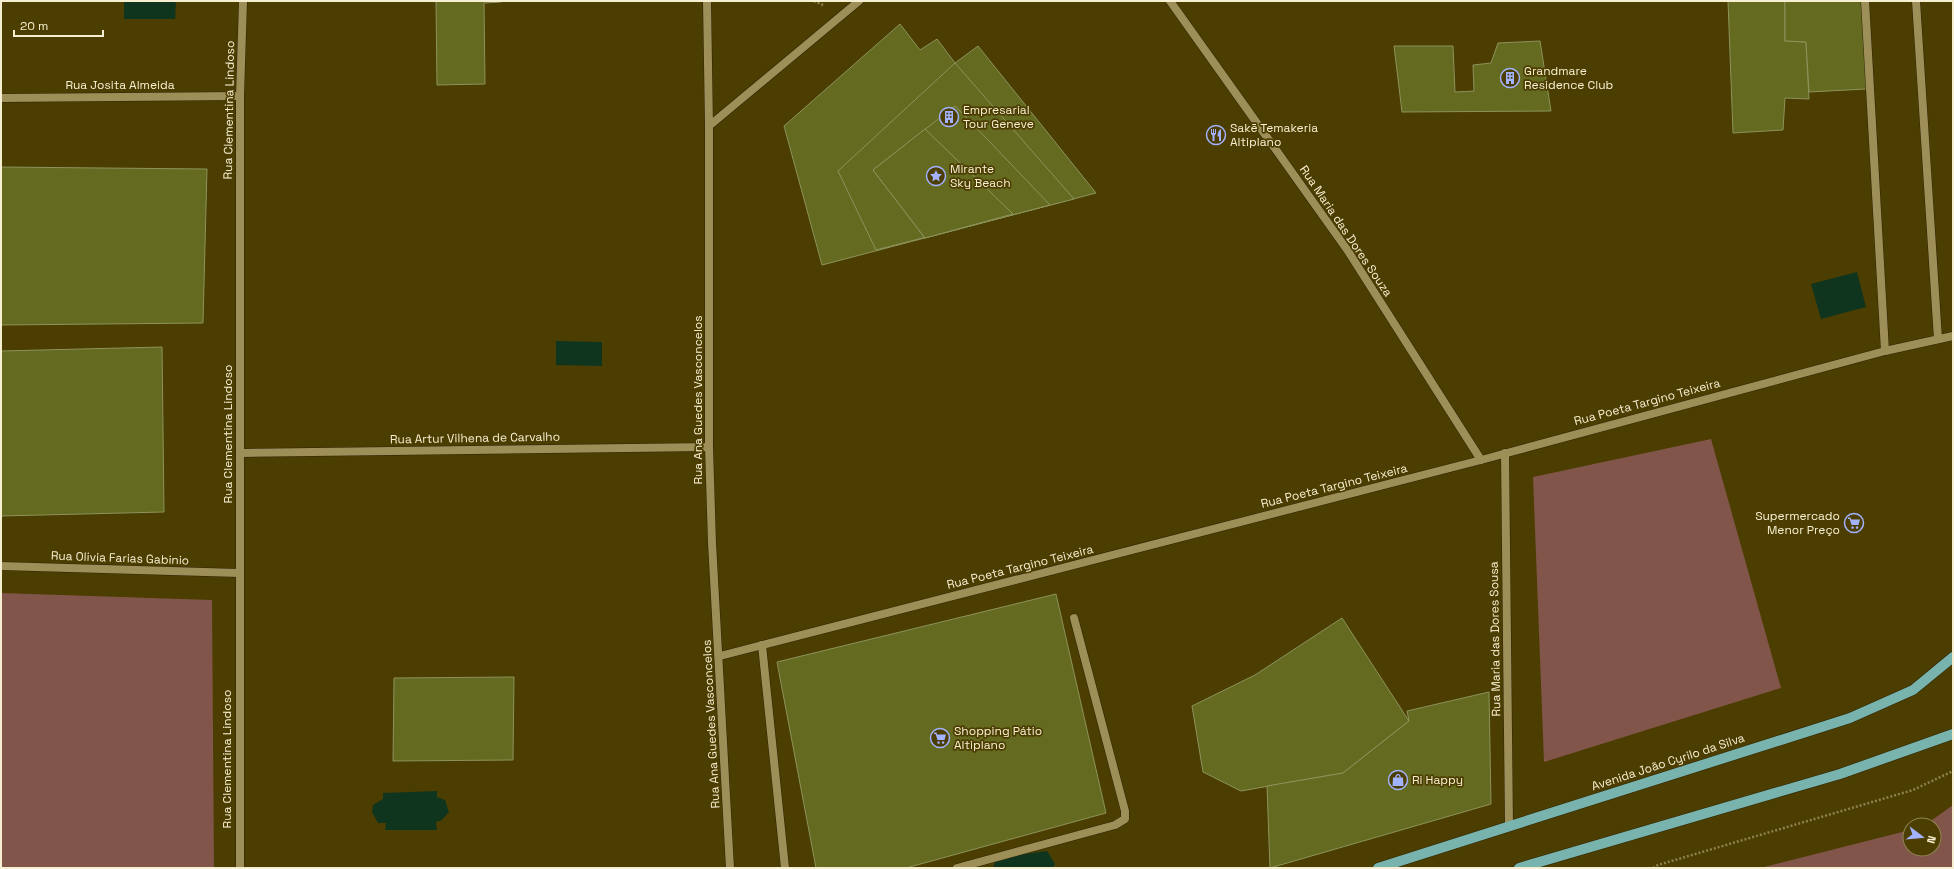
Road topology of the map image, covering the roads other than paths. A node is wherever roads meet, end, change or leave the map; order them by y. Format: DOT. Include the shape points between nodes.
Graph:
graph roads {
  1 [pos="243,1"];
  2 [pos="707,1"];
  3 [pos="859,1"];
  4 [pos="1170,1"];
  5 [pos="1865,1"];
  6 [pos="1916,1"];
  7 [pos="240,96"];
  8 [pos="1,98"];
  9 [pos="709,126"];
  10 [pos="1953,336"];
  11 [pos="1938,339"];
  12 [pos="1885,351"];
  13 [pos="709,447"];
  14 [pos="241,453"];
  15 [pos="1505,453"];
  16 [pos="1481,460"];
  17 [pos="1,566"];
  18 [pos="239,573"];
  19 [pos="1074,618"];
  20 [pos="762,645"];
  21 [pos="720,656"];
  22 [pos="1953,657"];
  23 [pos="1953,734"];
  24 [pos="1509,826"];
  25 [pos="240,868"];
  26 [pos="729,868"];
  27 [pos="785,868"];
  28 [pos="957,868"];
  29 [pos="1378,868"];
  30 [pos="1519,868"];
  1 -- 7 [label="street, Rua Clementina Lindoso"];
  2 -- 9 [label="street, Rua Ana Guedes Vasconcelos"];
  3 -- 9 [label="street"];
  4 -- 16 [label="street, Rua Maria das Dores Souza" via="1348,251"];
  5 -- 12 [label="street"];
  6 -- 11 [label="street"];
  7 -- 8 [label="street, Rua Josita Almeida"];
  7 -- 14 [label="street, Rua Clementina Lindoso"];
  9 -- 13 [label="street, Rua Ana Guedes Vasconcelos"];
  10 -- 11 [label="street, Rua Poeta Targino Teixeira"];
  11 -- 12 [label="street, Rua Poeta Targino Teixeira"];
  12 -- 15 [label="street, Rua Poeta Targino Teixeira"];
  13 -- 14 [label="street, Rua Artur Vilhena de Carvalho"];
  13 -- 21 [label="street, Rua Ana Guedes Vasconcelos" via="712,543"];
  14 -- 18 [label="street, Rua Clementina Lindoso"];
  15 -- 16 [label="street, Rua Poeta Targino Teixeira"];
  15 -- 24 [label="street, Rua Maria das Dores Sousa"];
  16 -- 20 [label="street, Rua Poeta Targino Teixeira"];
  17 -- 18 [label="street, Rua Olivia Farias Gabinio"];
  18 -- 25 [label="street, Rua Clementina Lindoso"];
  19 -- 28 [label="street" via="1125,819 1115,825"];
  20 -- 21 [label="street, Rua Poeta Targino Teixeira"];
  20 -- 27 [label="street"];
  21 -- 26 [label="street, Rua Ana Guedes Vasconcelos"];
  22 -- 24 [label="main road, Avenida João Cyrilo da Silva" via="1912,690 1850,718"];
  23 -- 30 [label="main road" via="1840,774"];
  24 -- 29 [label="main road, Avenida João Cyrilo da Silva"];
}
